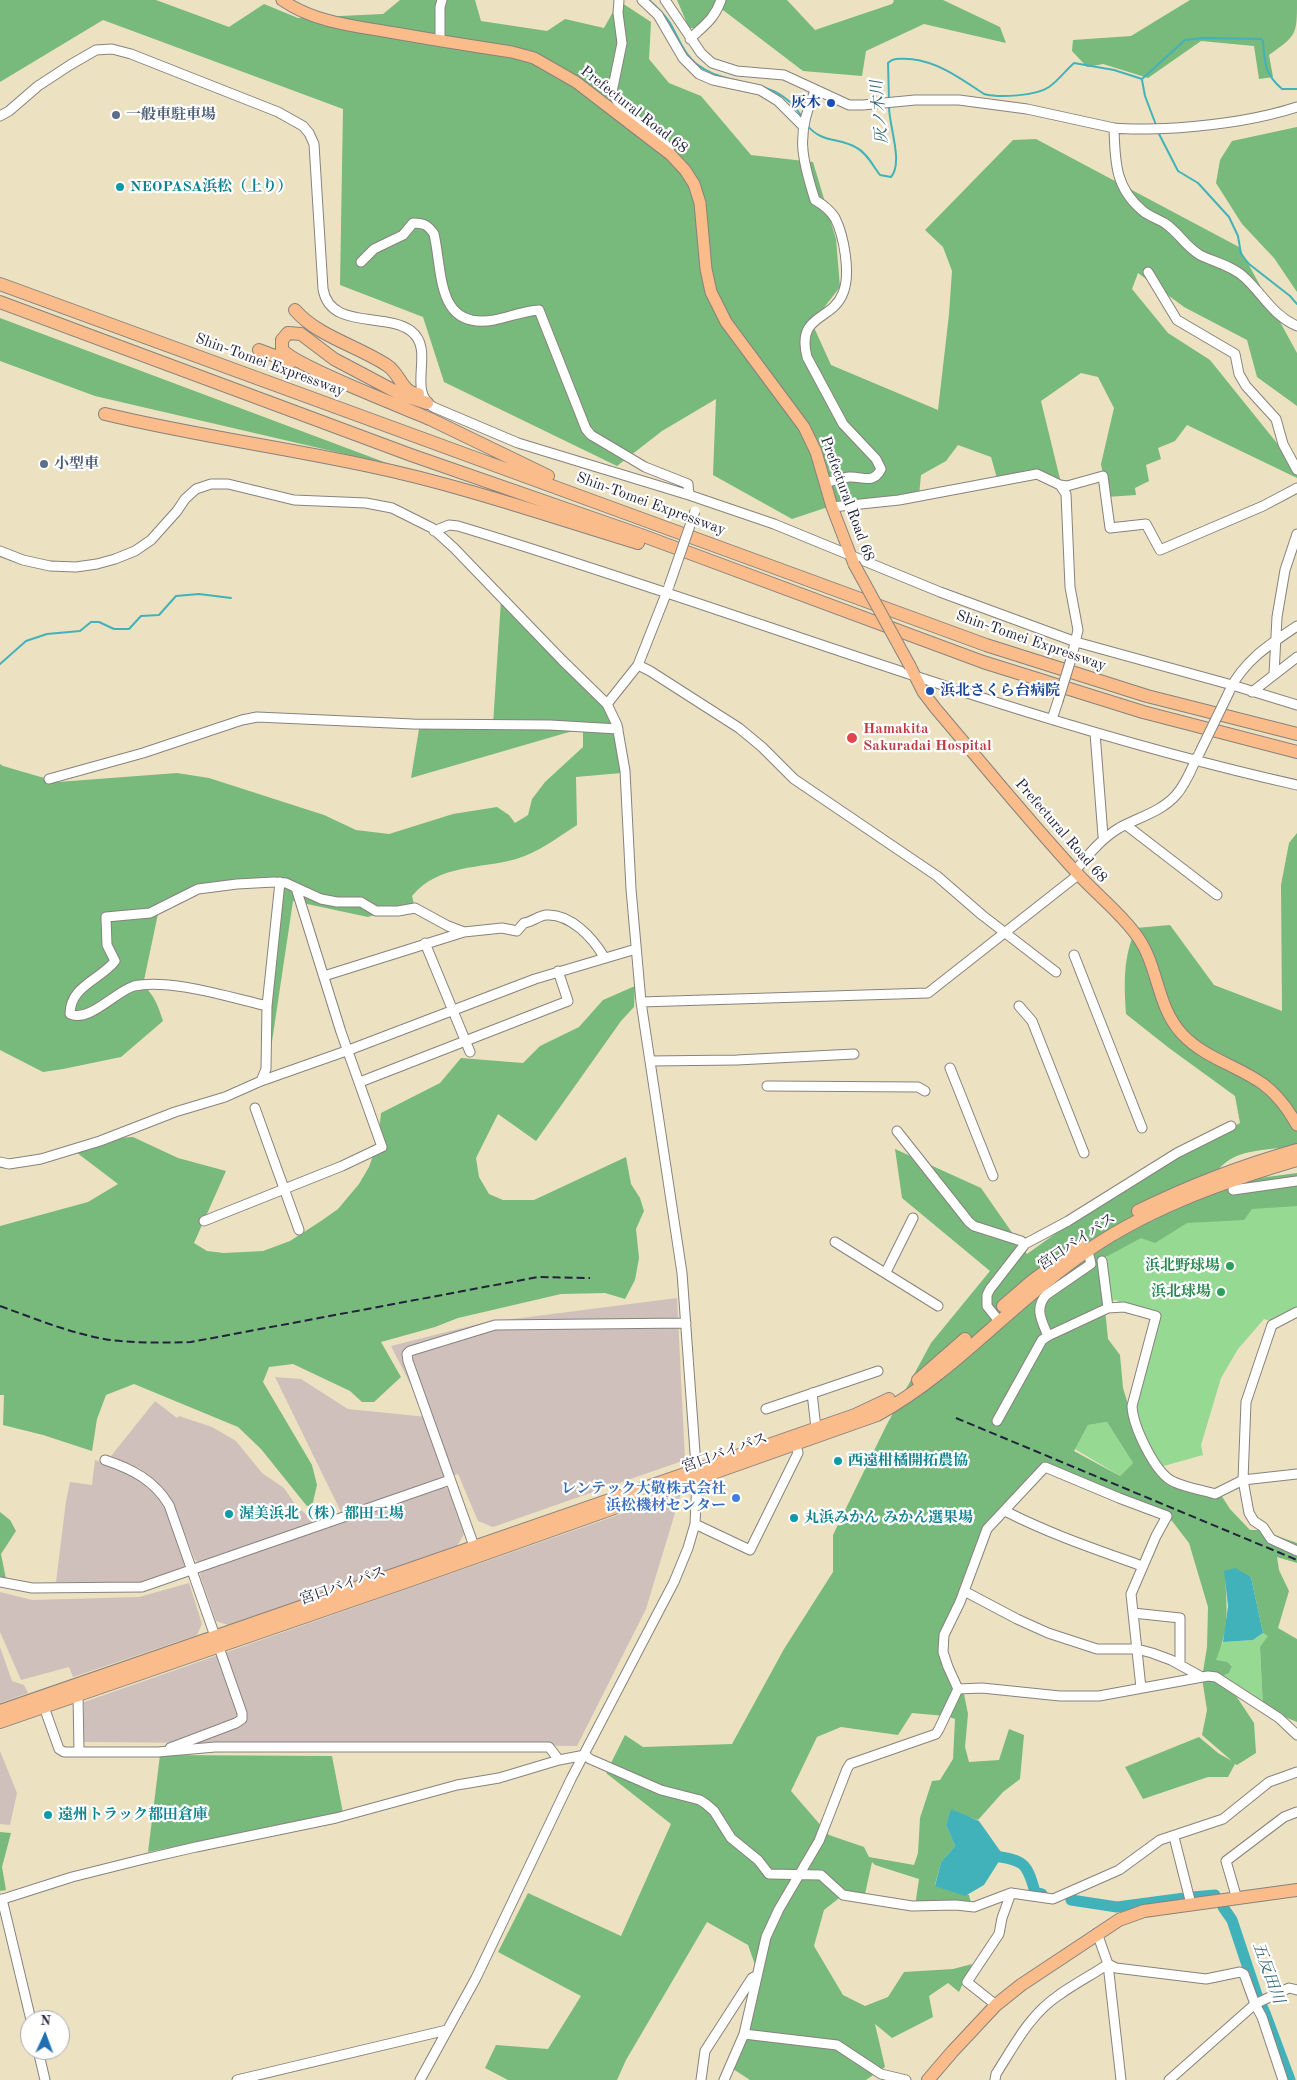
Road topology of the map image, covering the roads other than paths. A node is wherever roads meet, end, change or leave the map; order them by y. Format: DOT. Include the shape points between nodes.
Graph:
graph roads {
  1 [pos="282,0"];
  2 [pos="442,0"];
  3 [pos="619,0"];
  4 [pos="642,0"];
  5 [pos="665,0"];
  6 [pos="721,0"];
  7 [pos="690,39"];
  8 [pos="440,41"];
  9 [pos="815,91"];
  10 [pos="1297,108"];
  11 [pos="0,116"];
  12 [pos="803,124"];
  13 [pos="1114,128"];
  14 [pos="671,155"];
  15 [pos="361,262"];
  16 [pos="1148,272"];
  17 [pos="0,284"];
  18 [pos="0,302"];
  19 [pos="295,310"];
  20 [pos="1297,326"];
  21 [pos="259,350"];
  22 [pos="323,373"];
  23 [pos="424,398"];
  24 [pos="105,414"];
  25 [pos="1297,470"];
  26 [pos="825,483"];
  27 [pos="1060,485"];
  28 [pos="1297,488"];
  29 [pos="689,495"];
  30 [pos="700,499"];
  31 [pos="605,504"];
  32 [pos="832,507"];
  33 [pos="434,531"];
  34 [pos="1297,534"];
  35 [pos="0,551"];
  36 [pos="848,553"];
  37 [pos="668,590"];
  38 [pos="849,613"];
  39 [pos="1297,626"];
  40 [pos="1276,641"];
  41 [pos="1076,642"];
  42 [pos="1297,657"];
  43 [pos="638,665"];
  44 [pos="912,671"];
  45 [pos="1274,674"];
  46 [pos="1231,687"];
  47 [pos="1252,692"];
  48 [pos="607,704"];
  49 [pos="1297,705"];
  50 [pos="1052,719"];
  51 [pos="618,729"];
  52 [pos="1095,732"];
  53 [pos="1297,734"];
  54 [pos="1297,752"];
  55 [pos="1197,758"];
  56 [pos="49,779"];
  57 [pos="1297,785"];
  58 [pos="1126,825"];
  59 [pos="1106,838"];
  60 [pos="1076,873"];
  61 [pos="280,882"];
  62 [pos="296,888"];
  63 [pos="1217,895"];
  64 [pos="464,932"];
  65 [pos="1006,933"];
  66 [pos="425,943"];
  67 [pos="636,949"];
  68 [pos="1074,955"];
  69 [pos="604,957"];
  70 [pos="558,972"];
  71 [pos="1056,972"];
  72 [pos="324,976"];
  73 [pos="641,1002"];
  74 [pos="267,1006"];
  75 [pos="1019,1006"];
  76 [pos="454,1010"];
  77 [pos="466,1040"];
  78 [pos="349,1050"];
  79 [pos="470,1052"];
  80 [pos="854,1054"];
  81 [pos="650,1061"];
  82 [pos="950,1068"];
  83 [pos="261,1081"];
  84 [pos="360,1082"];
  85 [pos="767,1086"];
  86 [pos="925,1091"];
  87 [pos="255,1108"];
  88 [pos="1297,1125"];
  89 [pos="1231,1126"];
  90 [pos="1142,1128"];
  91 [pos="897,1131"];
  92 [pos="1297,1150"];
  93 [pos="1084,1153"];
  94 [pos="1297,1160"];
  95 [pos="0,1162"];
  96 [pos="993,1176"];
  97 [pos="1297,1181"];
  98 [pos="284,1189"];
  99 [pos="1234,1190"];
  100 [pos="914,1218"];
  101 [pos="204,1221"];
  102 [pos="299,1230"];
  103 [pos="835,1242"];
  104 [pos="1025,1244"];
  105 [pos="1088,1251"];
  106 [pos="1102,1261"];
  107 [pos="886,1272"];
  108 [pos="938,1306"];
  109 [pos="1108,1308"];
  110 [pos="1297,1312"];
  111 [pos="997,1317"];
  112 [pos="686,1322"];
  113 [pos="1048,1336"];
  114 [pos="878,1372"];
  115 [pos="812,1394"];
  116 [pos="766,1409"];
  117 [pos="997,1421"];
  118 [pos="816,1428"];
  119 [pos="796,1445"];
  120 [pos="104,1460"];
  121 [pos="1297,1474"];
  122 [pos="696,1475"];
  123 [pos="450,1480"];
  124 [pos="1243,1480"];
  125 [pos="1005,1511"];
  126 [pos="695,1524"];
  127 [pos="474,1546"];
  128 [pos="1297,1551"];
  129 [pos="1142,1566"];
  130 [pos="193,1569"];
  131 [pos="0,1582"];
  132 [pos="964,1591"];
  133 [pos="1133,1613"];
  134 [pos="217,1641"];
  135 [pos="1137,1649"];
  136 [pos="1180,1664"];
  137 [pos="1200,1676"];
  138 [pos="1142,1688"];
  139 [pos="958,1689"];
  140 [pos="78,1695"];
  141 [pos="44,1707"];
  142 [pos="0,1711"];
  143 [pos="0,1722"];
  144 [pos="1297,1735"];
  145 [pos="79,1751"];
  146 [pos="160,1752"];
  147 [pos="585,1755"];
  148 [pos="559,1760"];
  149 [pos="1297,1772"];
  150 [pos="1297,1812"];
  151 [pos="1174,1836"];
  152 [pos="800,1873"];
  153 [pos="1297,1890"];
  154 [pos="1011,1894"];
  155 [pos="1,1899"];
  156 [pos="1237,1899"];
  157 [pos="1191,1904"];
  158 [pos="1097,1933"];
  159 [pos="1108,1964"];
  160 [pos="756,1976"];
  161 [pos="1297,1990"];
  162 [pos="1257,2002"];
  163 [pos="996,2005"];
  164 [pos="29,2010"];
  165 [pos="447,2030"];
  166 [pos="744,2034"];
  167 [pos="40,2060"];
  168 [pos="45,2080"];
  169 [pos="237,2080"];
  170 [pos="420,2080"];
  171 [pos="701,2080"];
  172 [pos="724,2080"];
  173 [pos="906,2080"];
  174 [pos="928,2080"];
  175 [pos="995,2080"];
  176 [pos="1121,2080"];
  177 [pos="1169,2080"];
  178 [pos="1283,2080"];
  1 -- 8 [label="main road, Prefectural Road 68" via="317,18"];
  2 -- 8 [label="street"];
  3 -- 14 [label="street" via="622,43 612,92 633,119 668,146"];
  4 -- 12 [label="street" via="658,15 683,58 699,74 760,90 778,101"];
  5 -- 7 [label="street"];
  6 -- 7 [label="street" via="716,13"];
  7 -- 9 [label="street" via="701,53 720,67 784,75"];
  8 -- 14 [label="main road, Prefectural Road 68" via="534,58 576,82"];
  9 -- 12 [label="street"];
  9 -- 13 [label="street" via="849,105 959,100 1027,109"];
  10 -- 13 [label="street" via="1230,124 1145,130"];
  11 -- 23 [label="street" via="52,76 91,52 104,48 131,54 299,123 309,133 315,150 326,300 343,314 399,325 413,333 421,349 420,385"];
  12 -- 26 [label="street" via="803,156 812,190 815,200 834,216 841,234 846,281 838,302 809,326 804,345 807,357 843,424 876,459 881,469 867,480 847,477"];
  13 -- 20 [label="street" via="1117,173 1123,189 1134,202 1144,212 1166,224 1186,246 1244,276 1268,305"];
  14 -- 26 [label="main road, Prefectural Road 68" via="694,184 700,203 706,269 715,299 726,322 804,427"];
  15 -- 29 [label="street" via="374,249 403,235 412,223 423,223 429,227 434,234 445,295 451,308 460,316 483,321 539,310 586,429 645,468 688,484"];
  16 -- 25 [label="street" via="1177,320 1234,354 1246,386 1276,419 1283,444"];
  17 -- 31 [label="highway, Shin-Tomei Expressway"];
  18 -- 38 [label="highway"];
  19 -- 23 [label="highway" via="306,321 391,368 409,391"];
  21 -- 22 [label="highway"];
  22 -- 23 [label="highway" via="284,353 281,344 284,336 293,332 301,334 334,359 402,395"];
  22 -- 31 [label="highway" via="429,419"];
  23 -- 29 [label="street" via="450,416 518,443"];
  24 -- 38 [label="highway" via="368,466 467,490"];
  26 -- 32 [label="main road, Prefectural Road 68"];
  27 -- 28 [label="street" via="1103,476 1110,528 1146,524 1160,550"];
  27 -- 32 [label="street" via="1037,474 890,502"];
  27 -- 41 [label="street" via="1066,494 1070,587 1078,630"];
  29 -- 30 [label="street"];
  30 -- 36 [label="street"];
  30 -- 37 [label="street, bridge"];
  31 -- 53 [label="highway, Shin-Tomei Expressway" via="986,645 1147,696"];
  32 -- 36 [label="main road, Prefectural Road 68"];
  33 -- 35 [label="street" via="406,514 378,504 294,500 228,484 211,484 196,489 185,499 151,540 115,559 76,567 50,566"];
  33 -- 37 [label="street" via="449,525 458,526"];
  33 -- 48 [label="street"];
  34 -- 40 [label="street" via="1285,570"];
  36 -- 41 [label="street" via="940,592"];
  36 -- 44 [label="main road, Prefectural Road 68, bridge"];
  37 -- 43 [label="street"];
  37 -- 44 [label="street"];
  38 -- 54 [label="highway" via="1072,691"];
  39 -- 40 [label="street"];
  40 -- 45 [label="street"];
  40 -- 46 [label="street" via="1244,666"];
  41 -- 46 [label="street"];
  41 -- 50 [label="street, bridge"];
  42 -- 45 [label="street"];
  43 -- 48 [label="street"];
  43 -- 65 [label="street" via="739,728 794,779 937,876"];
  44 -- 50 [label="street"];
  44 -- 60 [label="main road, Prefectural Road 68" via="936,709"];
  45 -- 47 [label="street"];
  46 -- 47 [label="street"];
  46 -- 55 [label="street, bridge"];
  47 -- 49 [label="street"];
  48 -- 51 [label="street"];
  50 -- 52 [label="street"];
  51 -- 56 [label="street" via="257,717"];
  51 -- 67 [label="street" via="626,771"];
  52 -- 55 [label="street"];
  52 -- 59 [label="street" via="1103,836"];
  55 -- 57 [label="street"];
  55 -- 58 [label="street" via="1176,796 1150,815"];
  58 -- 59 [label="street"];
  58 -- 63 [label="street"];
  59 -- 60 [label="street"];
  60 -- 65 [label="street"];
  60 -- 88 [label="main road, Prefectural Road 68" via="1136,935 1149,954 1162,1002 1182,1035 1200,1049 1263,1084 1279,1097"];
  61 -- 62 [label="street"];
  61 -- 74 [label="street"];
  61 -- 74 [label="street" via="212,886 150,913 106,917 107,945 115,961 80,988 69,1010 73,1016 98,1009 124,991 143,985 182,988"];
  62 -- 64 [label="street" via="321,899 361,902 376,911 398,912 415,908"];
  62 -- 72 [label="street"];
  64 -- 66 [label="street"];
  64 -- 69 [label="street" via="502,928 517,932 524,923 543,915 558,916 583,932"];
  65 -- 71 [label="street"];
  65 -- 73 [label="street" via="928,993"];
  66 -- 72 [label="street"];
  66 -- 76 [label="street"];
  67 -- 69 [label="street"];
  67 -- 73 [label="street"];
  68 -- 90 [label="street"];
  69 -- 70 [label="street"];
  70 -- 76 [label="street"];
  70 -- 77 [label="street" via="568,1001"];
  72 -- 78 [label="street"];
  73 -- 81 [label="street"];
  74 -- 83 [label="street" via="266,1069"];
  75 -- 93 [label="street" via="1032,1021"];
  76 -- 77 [label="street"];
  76 -- 78 [label="street"];
  77 -- 79 [label="street"];
  77 -- 84 [label="street"];
  78 -- 83 [label="street"];
  78 -- 84 [label="street"];
  80 -- 81 [label="street"];
  81 -- 112 [label="street" via="682,1273"];
  82 -- 96 [label="street"];
  83 -- 95 [label="street" via="100,1141 41,1159 9,1164"];
  84 -- 98 [label="street" via="382,1147"];
  85 -- 86 [label="street" via="918,1087"];
  87 -- 98 [label="street"];
  89 -- 104 [label="street" via="1177,1153"];
  91 -- 104 [label="street" via="969,1222"];
  92 -- 111 [label="highway, 宮口バイパス" via="1207,1179 1130,1215 1032,1281"];
  94 -- 105 [label="highway, 宮口バイパス" via="1228,1180 1184,1199 1142,1218"];
  97 -- 99 [label="street"];
  98 -- 101 [label="street"];
  98 -- 102 [label="street"];
  100 -- 107 [label="street"];
  103 -- 107 [label="street"];
  104 -- 111 [label="street" via="987,1295 987,1306"];
  105 -- 111 [label="highway, 宮口バイパス"];
  105 -- 113 [label="street" via="1091,1264 1041,1301 1039,1313"];
  106 -- 109 [label="street"];
  107 -- 108 [label="street"];
  109 -- 113 [label="street"];
  109 -- 124 [label="street" via="1124,1307 1156,1316 1132,1406 1133,1420 1160,1472 1173,1482 1215,1494"];
  110 -- 124 [label="street" via="1272,1325 1246,1402"];
  111 -- 118 [label="highway, 宮口バイパス" via="895,1396 855,1415"];
  111 -- 119 [label="highway, 宮口バイパス" via="936,1376 894,1406 867,1420"];
  112 -- 122 [label="street"];
  112 -- 123 [label="street" via="494,1325 410,1351 408,1361"];
  113 -- 117 [label="street" via="1042,1340"];
  114 -- 115 [label="street"];
  115 -- 116 [label="street"];
  115 -- 118 [label="street"];
  118 -- 122 [label="highway, 宮口バイパス"];
  119 -- 122 [label="highway, 宮口バイパス"];
  119 -- 126 [label="street" via="798,1453 750,1550"];
  120 -- 130 [label="street" via="133,1470 160,1492 169,1505"];
  121 -- 124 [label="street"];
  122 -- 126 [label="street"];
  122 -- 127 [label="highway, 宮口バイパス"];
  122 -- 134 [label="highway, 宮口バイパス"];
  123 -- 127 [label="street"];
  123 -- 130 [label="street"];
  124 -- 128 [label="street" via="1249,1513 1254,1521 1271,1538"];
  125 -- 129 [label="street" via="1074,1543"];
  125 -- 129 [label="street" via="1045,1467 1055,1470 1167,1516"];
  125 -- 132 [label="street" via="987,1529"];
  126 -- 147 [label="street" via="674,1582"];
  127 -- 134 [label="highway, 宮口バイパス"];
  129 -- 133 [label="street" via="1131,1594"];
  130 -- 131 [label="street" via="142,1587 32,1588"];
  130 -- 134 [label="street"];
  132 -- 135 [label="street" via="1017,1619 1090,1647"];
  132 -- 139 [label="street" via="944,1635 943,1652"];
  133 -- 135 [label="street"];
  133 -- 136 [label="street" via="1180,1618"];
  134 -- 140 [label="highway, 宮口バイパス"];
  134 -- 142 [label="highway, 宮口バイパス"];
  134 -- 146 [label="street" via="242,1718"];
  135 -- 136 [label="street"];
  135 -- 138 [label="street"];
  136 -- 137 [label="street"];
  137 -- 138 [label="street"];
  137 -- 144 [label="street" via="1216,1677 1279,1718"];
  138 -- 139 [label="street" via="1099,1696"];
  139 -- 152 [label="street" via="936,1734 850,1764 819,1841"];
  140 -- 141 [label="highway, 宮口バイパス"];
  140 -- 145 [label="street"];
  141 -- 143 [label="highway, 宮口バイパス"];
  141 -- 145 [label="street" via="59,1749"];
  145 -- 146 [label="street"];
  146 -- 148 [label="street" via="215,1747 549,1747"];
  147 -- 148 [label="street"];
  147 -- 152 [label="street" via="661,1790 700,1800 714,1811 731,1838 758,1860 769,1874"];
  147 -- 165 [label="street" via="476,1978"];
  148 -- 155 [label="street" via="336,1818 72,1877"];
  149 -- 151 [label="street" via="1269,1782 1223,1819"];
  150 -- 156 [label="street" via="1226,1861"];
  151 -- 154 [label="street" via="1160,1840 1119,1870 1053,1899"];
  151 -- 157 [label="street"];
  152 -- 154 [label="street" via="821,1875 843,1896 912,1906 974,1907"];
  152 -- 160 [label="street" via="766,1937"];
  153 -- 156 [label="highway"];
  154 -- 163 [label="street" via="999,1934 967,1982"];
  155 -- 164 [label="street"];
  156 -- 157 [label="highway"];
  157 -- 158 [label="highway" via="1144,1911"];
  158 -- 159 [label="street"];
  158 -- 163 [label="highway"];
  159 -- 162 [label="street" via="1116,1968 1206,1979 1240,1972"];
  159 -- 175 [label="street" via="1043,2008 1014,2044"];
  159 -- 176 [label="street"];
  160 -- 166 [label="street"];
  160 -- 171 [label="street" via="705,2051"];
  161 -- 162 [label="street" via="1289,1988"];
  162 -- 177 [label="street"];
  162 -- 178 [label="street"];
  163 -- 174 [label="highway"];
  165 -- 169 [label="street"];
  165 -- 170 [label="street"];
  166 -- 172 [label="street"];
  166 -- 173 [label="street" via="837,2045 881,2074"];
  167 -- 168 [label="street"];
}
